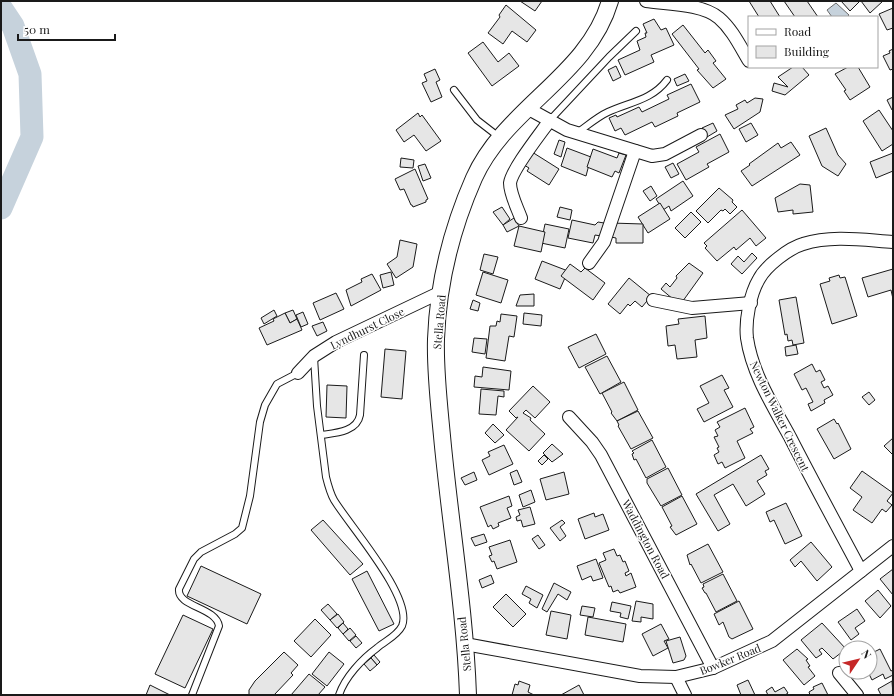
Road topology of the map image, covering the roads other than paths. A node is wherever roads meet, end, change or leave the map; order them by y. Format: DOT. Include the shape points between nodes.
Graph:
graph roads {
  1 [pos="610,1"];
  2 [pos="646,1"];
  3 [pos="636,31"];
  4 [pos="748,59"];
  5 [pos="667,80"];
  6 [pos="454,90"];
  7 [pos="527,108"];
  8 [pos="550,120"];
  9 [pos="577,133"];
  10 [pos="701,135"];
  11 [pos="500,137"];
  12 [pos="635,151"];
  13 [pos="521,218"];
  14 [pos="893,242"];
  15 [pos="589,263"];
  16 [pos="441,292"];
  17 [pos="653,300"];
  18 [pos="751,303"];
  19 [pos="364,355"];
  20 [pos="314,356"];
  21 [pos="298,373"];
  22 [pos="569,417"];
  23 [pos="321,435"];
  24 [pos="893,546"];
  25 [pos="861,571"];
  26 [pos="465,644"];
  27 [pos="713,668"];
  28 [pos="676,677"];
  29 [pos="844,680"];
  30 [pos="192,695"];
  31 [pos="339,695"];
  32 [pos="468,695"];
  33 [pos="685,695"];
  34 [pos="856,695"];
  1 -- 7 [label="main road, Stella Road" via="604,18 574,63"];
  2 -- 4 [label="street" via="701,10 717,17 730,31"];
  3 -- 8 [label="lane"];
  5 -- 9 [label="lane" via="657,92 608,112"];
  6 -- 11 [label="lane" via="478,120"];
  7 -- 8 [label="street"];
  7 -- 11 [label="main road, Stella Road"];
  8 -- 9 [label="street"];
  8 -- 13 [label="street" via="510,181"];
  9 -- 12 [label="street"];
  10 -- 12 [label="street" via="658,156"];
  11 -- 16 [label="main road, Stella Road" via="481,164 464,203 452,241"];
  12 -- 15 [label="street" via="604,242"];
  14 -- 18 [label="street, Newton Walker Crescent" via="826,239 793,248 759,278"];
  16 -- 20 [label="street, Lyndhurst Close" via="336,342"];
  16 -- 26 [label="main road, Stella Road" via="436,339 437,391"];
  17 -- 18 [label="street" via="692,308"];
  18 -- 25 [label="street, Newton Walker Crescent" via="747,336 753,364"];
  19 -- 23 [label="lane" via="358,422 345,431"];
  20 -- 21 [label="street, Lyndhurst Close"];
  20 -- 23 [label="lane"];
  21 -- 30 [label="lane" via="277,384 265,405 242,528 201,552 194,559 179,592 183,598 214,616 219,623"];
  22 -- 27 [label="street, Waddington Road" via="582,429 601,455"];
  23 -- 31 [label="lane" via="326,477 334,499 397,594 403,611 399,631 357,666"];
  24 -- 25 [label="street, Bowker Road"];
  25 -- 27 [label="street, Bowker Road" via="772,641"];
  26 -- 28 [label="street, Bowker Road" via="640,676"];
  26 -- 32 [label="main road, Stella Road"];
  27 -- 28 [label="street, Bowker Road"];
  28 -- 33 [label="street"];
  29 -- 34 [label="street"];
}
